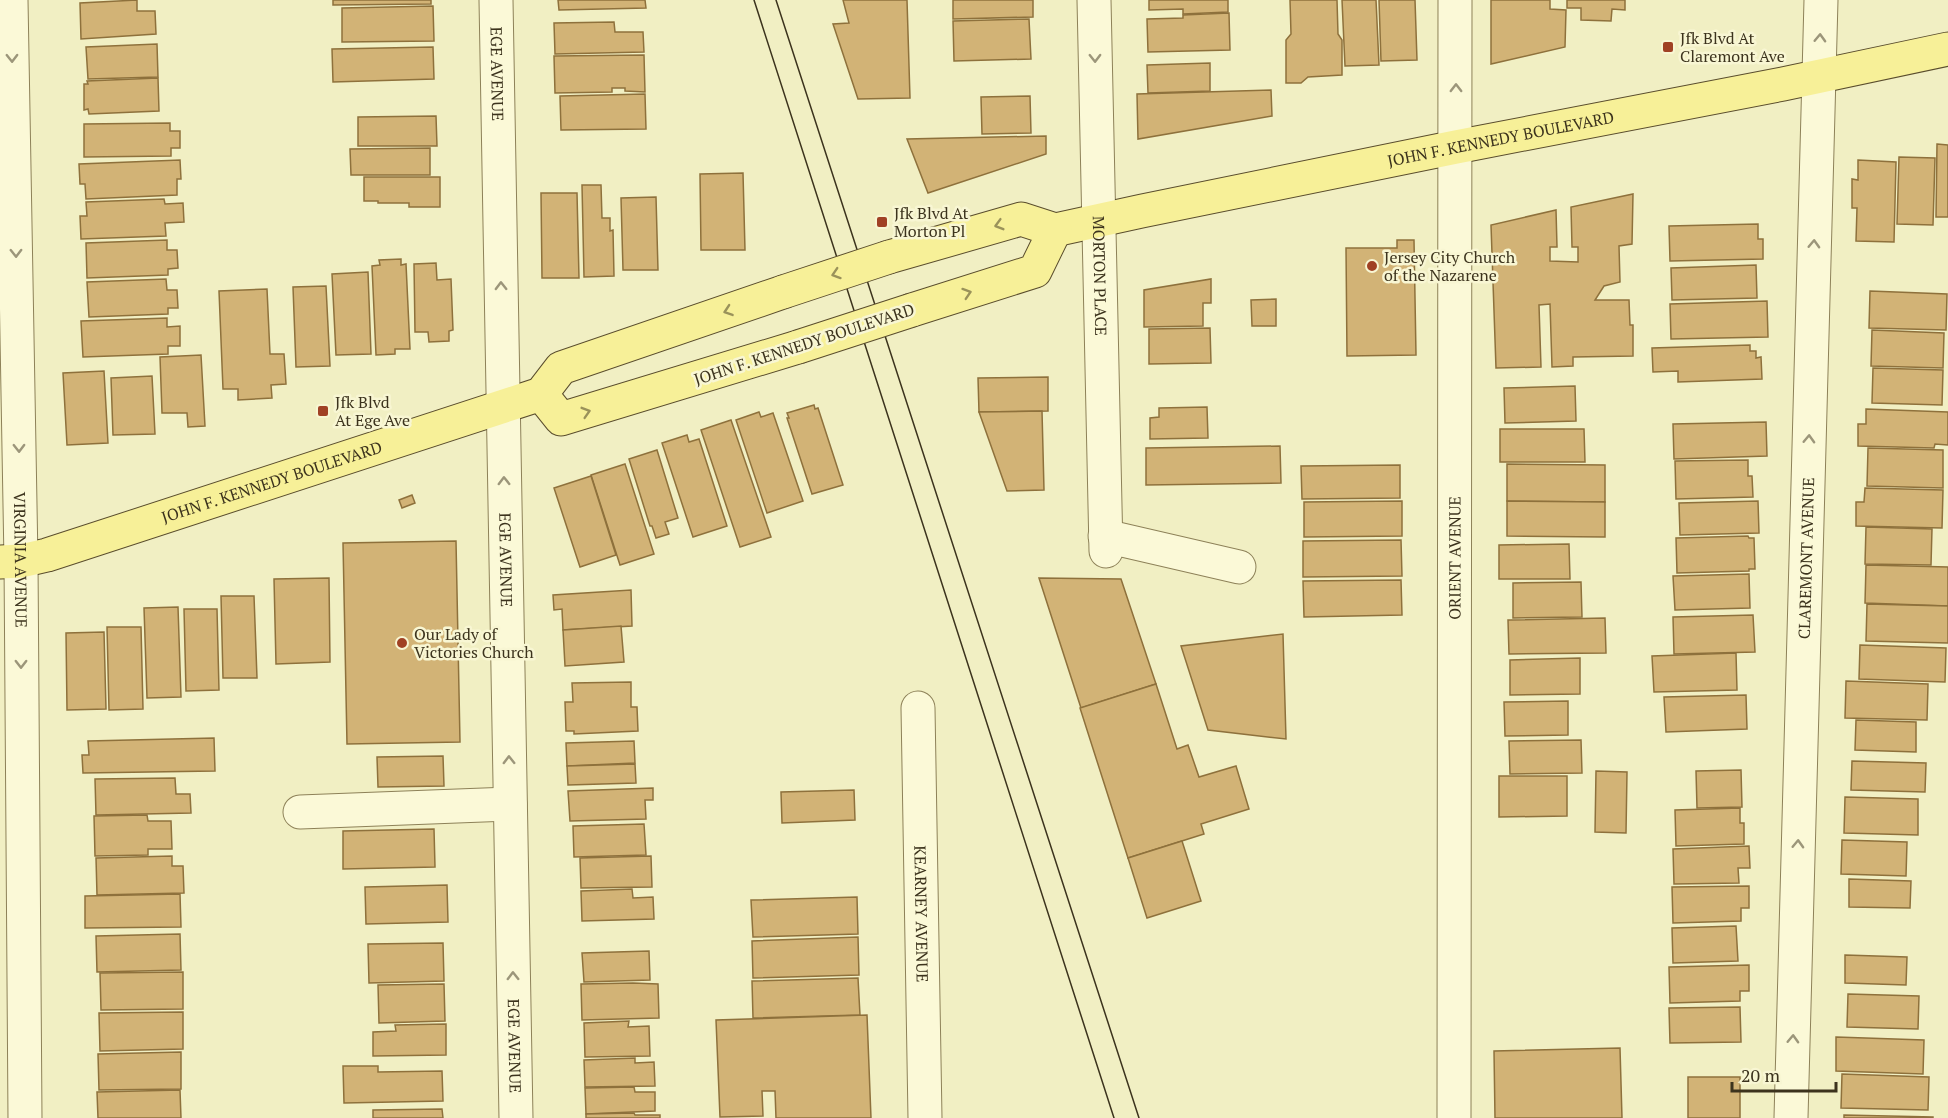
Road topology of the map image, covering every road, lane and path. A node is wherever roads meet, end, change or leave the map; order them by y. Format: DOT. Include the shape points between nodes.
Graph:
graph roads {
  1 [pos="11,0"];
  2 [pos="496,0"];
  3 [pos="1095,0"];
  4 [pos="1455,0"];
  5 [pos="1821,0"];
  6 [pos="1948,49"];
  7 [pos="1819,77"];
  8 [pos="1456,147"];
  9 [pos="1098,220"];
  10 [pos="1055,231"];
  11 [pos="541,394"];
  12 [pos="503,407"];
  13 [pos="10,562"];
  14 [pos="1239,567"];
  15 [pos="918,708"];
  16 [pos="510,804"];
  17 [pos="300,812"];
  18 [pos="11,1036"];
  19 [pos="25,1118"];
  20 [pos="516,1118"];
  21 [pos="925,1118"];
  22 [pos="1454,1118"];
  23 [pos="1791,1118"];
  1 -- 13 [label="street, VIRGINIA AVENUE, one-way"];
  12 -- 2 [label="street, EGE AVENUE, one-way"];
  3 -- 9 [label="street, MORTON PLACE, one-way"];
  8 -- 4 [label="street, ORIENT AVENUE, one-way"];
  7 -- 5 [label="street, CLAREMONT AVENUE, one-way"];
  6 -- 7 [label="main road, JOHN F. KENNEDY BOULEVARD"];
  7 -- 8 [label="main road, JOHN F. KENNEDY BOULEVARD"];
  23 -- 7 [label="street, CLAREMONT AVENUE, one-way"];
  8 -- 9 [label="main road, JOHN F. KENNEDY BOULEVARD"];
  8 -- 22 [label="street, ORIENT AVENUE"];
  9 -- 10 [label="main road, JOHN F. KENNEDY BOULEVARD"];
  9 -- 14 [label="street, MORTON PLACE" via="1105,544"];
  10 -- 11 [label="main road, one-way, bridge" via="1021,219 889,257 561,368"];
  11 -- 10 [label="main road, JOHN F. KENNEDY BOULEVARD, one-way, bridge" via="561,419 798,347 1035,271"];
  11 -- 12 [label="main road, JOHN F. KENNEDY BOULEVARD"];
  12 -- 13 [label="main road, JOHN F. KENNEDY BOULEVARD" via="57,552"];
  16 -- 12 [label="street, EGE AVENUE, one-way"];
  13 -- 18 [label="street, VIRGINIA AVENUE, one-way"];
  15 -- 21 [label="street, KEARNEY AVENUE"];
  16 -- 17 [label="street"];
  20 -- 16 [label="street, EGE AVENUE, one-way"];
  18 -- 19 [label="street, VIRGINIA AVENUE"];
}
